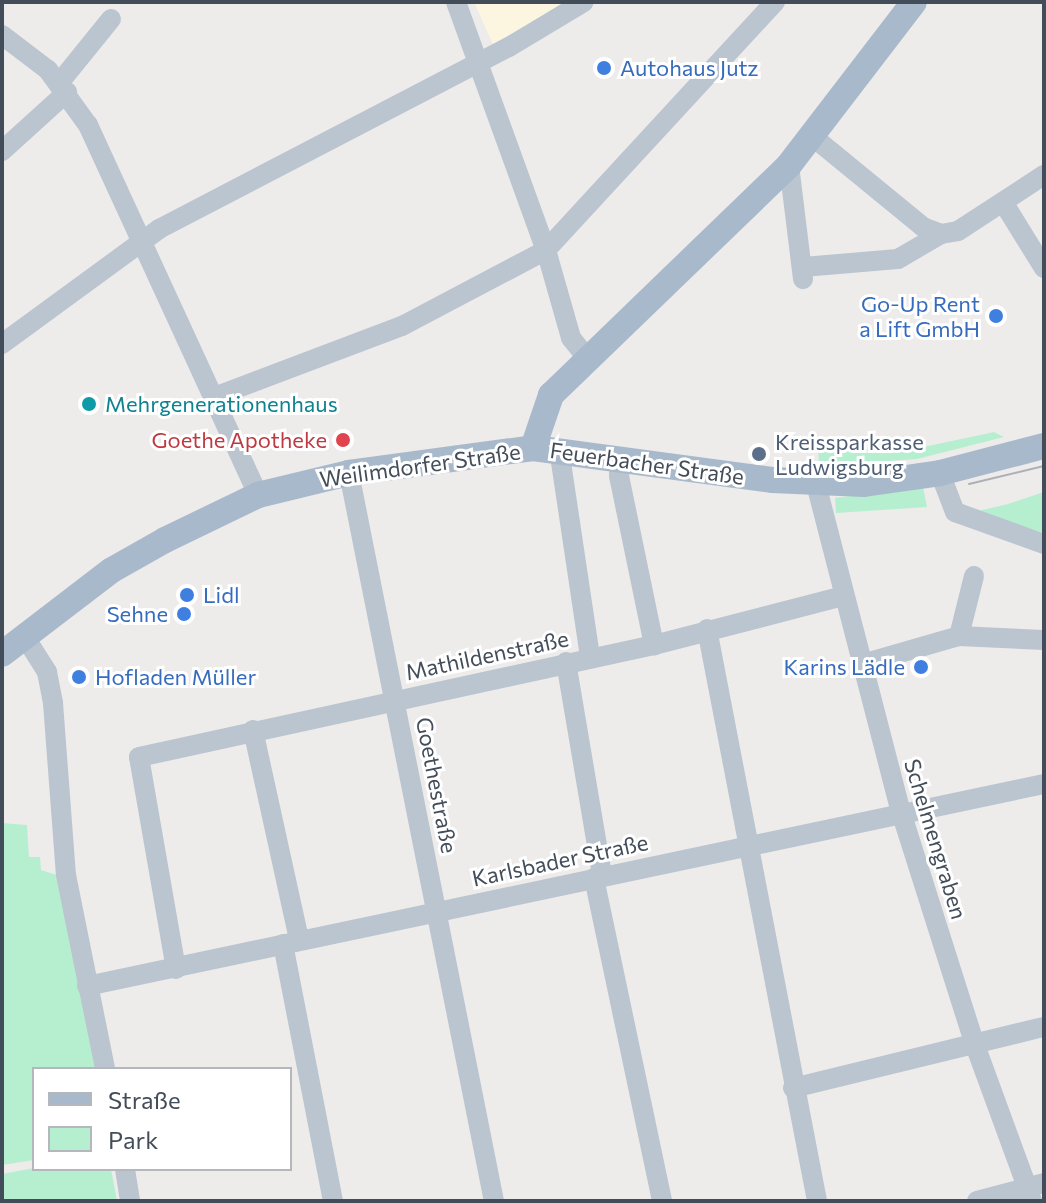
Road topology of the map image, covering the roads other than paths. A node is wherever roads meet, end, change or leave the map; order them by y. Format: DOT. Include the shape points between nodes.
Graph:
graph roads {
  1 [pos="456,2"];
  2 [pos="584,2"];
  3 [pos="775,2"];
  4 [pos="914,2"];
  5 [pos="111,19"];
  6 [pos="2,35"];
  7 [pos="480,61"];
  8 [pos="63,87"];
  9 [pos="812,136"];
  10 [pos="2,151"];
  11 [pos="789,165"];
  12 [pos="1044,175"];
  13 [pos="1003,202"];
  14 [pos="941,234"];
  15 [pos="141,241"];
  16 [pos="546,250"];
  17 [pos="1044,268"];
  18 [pos="2,344"];
  19 [pos="587,358"];
  20 [pos="214,397"];
  21 [pos="1044,446"];
  22 [pos="546,449"];
  23 [pos="620,457"];
  24 [pos="349,473"];
  25 [pos="940,473"];
  26 [pos="816,484"];
  27 [pos="258,495"];
  28 [pos="1044,544"];
  29 [pos="974,576"];
  30 [pos="844,596"];
  31 [pos="707,629"];
  32 [pos="959,636"];
  33 [pos="25,637"];
  34 [pos="1044,640"];
  35 [pos="654,645"];
  36 [pos="2,654"];
  37 [pos="590,657"];
  38 [pos="566,662"];
  39 [pos="862,664"];
  40 [pos="396,698"];
  41 [pos="253,730"];
  42 [pos="1044,784"];
  43 [pos="901,812"];
  44 [pos="747,846"];
  45 [pos="598,877"];
  46 [pos="436,909"];
  47 [pos="291,942"];
  48 [pos="176,969"];
  49 [pos="87,986"];
  50 [pos="1044,1027"];
  51 [pos="975,1045"];
  52 [pos="105,1067"];
  53 [pos="793,1088"];
  54 [pos="125,1171"];
  55 [pos="1035,1190"];
  56 [pos="130,1201"];
  57 [pos="333,1201"];
  58 [pos="494,1201"];
  59 [pos="662,1201"];
  60 [pos="817,1201"];
  61 [pos="977,1201"];
  1 -- 7 [label="street"];
  2 -- 7 [label="street"];
  3 -- 16 [label="street"];
  4 -- 9 [label="main road, Weilimdorfer Straße"];
  5 -- 8 [label="street"];
  6 -- 8 [label="street"];
  7 -- 15 [label="street"];
  7 -- 16 [label="street"];
  8 -- 10 [label="street"];
  8 -- 15 [label="street" via="88,125"];
  9 -- 11 [label="main road, Weilimdorfer Straße"];
  9 -- 14 [label="street" via="923,227"];
  11 -- 14 [label="street" via="803,273 898,259"];
  11 -- 19 [label="main road, Weilimdorfer Straße"];
  12 -- 13 [label="street"];
  13 -- 14 [label="street" via="958,231"];
  13 -- 17 [label="street"];
  15 -- 18 [label="street"];
  15 -- 20 [label="street"];
  16 -- 19 [label="street" via="571,338"];
  16 -- 20 [label="street" via="402,326"];
  19 -- 22 [label="main road, Weilimdorfer Straße" via="551,395"];
  20 -- 27 [label="street"];
  21 -- 25 [label="main road, Feuerbacher Straße"];
  22 -- 23 [label="main road, Feuerbacher Straße"];
  22 -- 24 [label="main road, Weilimdorfer Straße"];
  22 -- 37 [label="street"];
  23 -- 26 [label="main road, Feuerbacher Straße"];
  23 -- 35 [label="street" via="619,476"];
  24 -- 27 [label="main road, Weilimdorfer Straße"];
  24 -- 40 [label="street, Goethestraße"];
  25 -- 26 [label="main road, Feuerbacher Straße" via="864,484"];
  25 -- 28 [label="street" via="955,512"];
  26 -- 30 [label="street, Schelmengraben"];
  27 -- 33 [label="main road, Weilimdorfer Straße" via="112,570"];
  29 -- 32 [label="street"];
  30 -- 31 [label="street, Mathildenstraße"];
  30 -- 39 [label="street, Schelmengraben"];
  31 -- 35 [label="street, Mathildenstraße"];
  31 -- 44 [label="street"];
  32 -- 34 [label="street"];
  32 -- 39 [label="street"];
  33 -- 36 [label="main road, Weilimdorfer Straße"];
  33 -- 49 [label="street" via="47,672 53,703 66,875"];
  35 -- 37 [label="street, Mathildenstraße"];
  37 -- 38 [label="street, Mathildenstraße"];
  38 -- 40 [label="street, Mathildenstraße"];
  38 -- 45 [label="street"];
  39 -- 43 [label="street, Schelmengraben"];
  40 -- 41 [label="street, Mathildenstraße"];
  40 -- 46 [label="street, Goethestraße"];
  41 -- 47 [label="street"];
  41 -- 48 [label="street, Mathildenstraße" via="139,757"];
  42 -- 43 [label="street, Karlsbader Straße"];
  43 -- 44 [label="street, Karlsbader Straße"];
  43 -- 51 [label="street, Schelmengraben"];
  44 -- 45 [label="street, Karlsbader Straße"];
  44 -- 53 [label="street"];
  45 -- 46 [label="street, Karlsbader Straße"];
  45 -- 59 [label="street"];
  46 -- 47 [label="street, Karlsbader Straße"];
  46 -- 58 [label="street, Goethestraße"];
  47 -- 48 [label="street, Karlsbader Straße"];
  47 -- 57 [label="street"];
  48 -- 49 [label="street, Karlsbader Straße"];
  49 -- 52 [label="street"];
  50 -- 51 [label="street"];
  51 -- 53 [label="street"];
  51 -- 55 [label="street, Schelmengraben"];
  53 -- 60 [label="street"];
  54 -- 56 [label="street"];
  55 -- 61 [label="street"];
}
